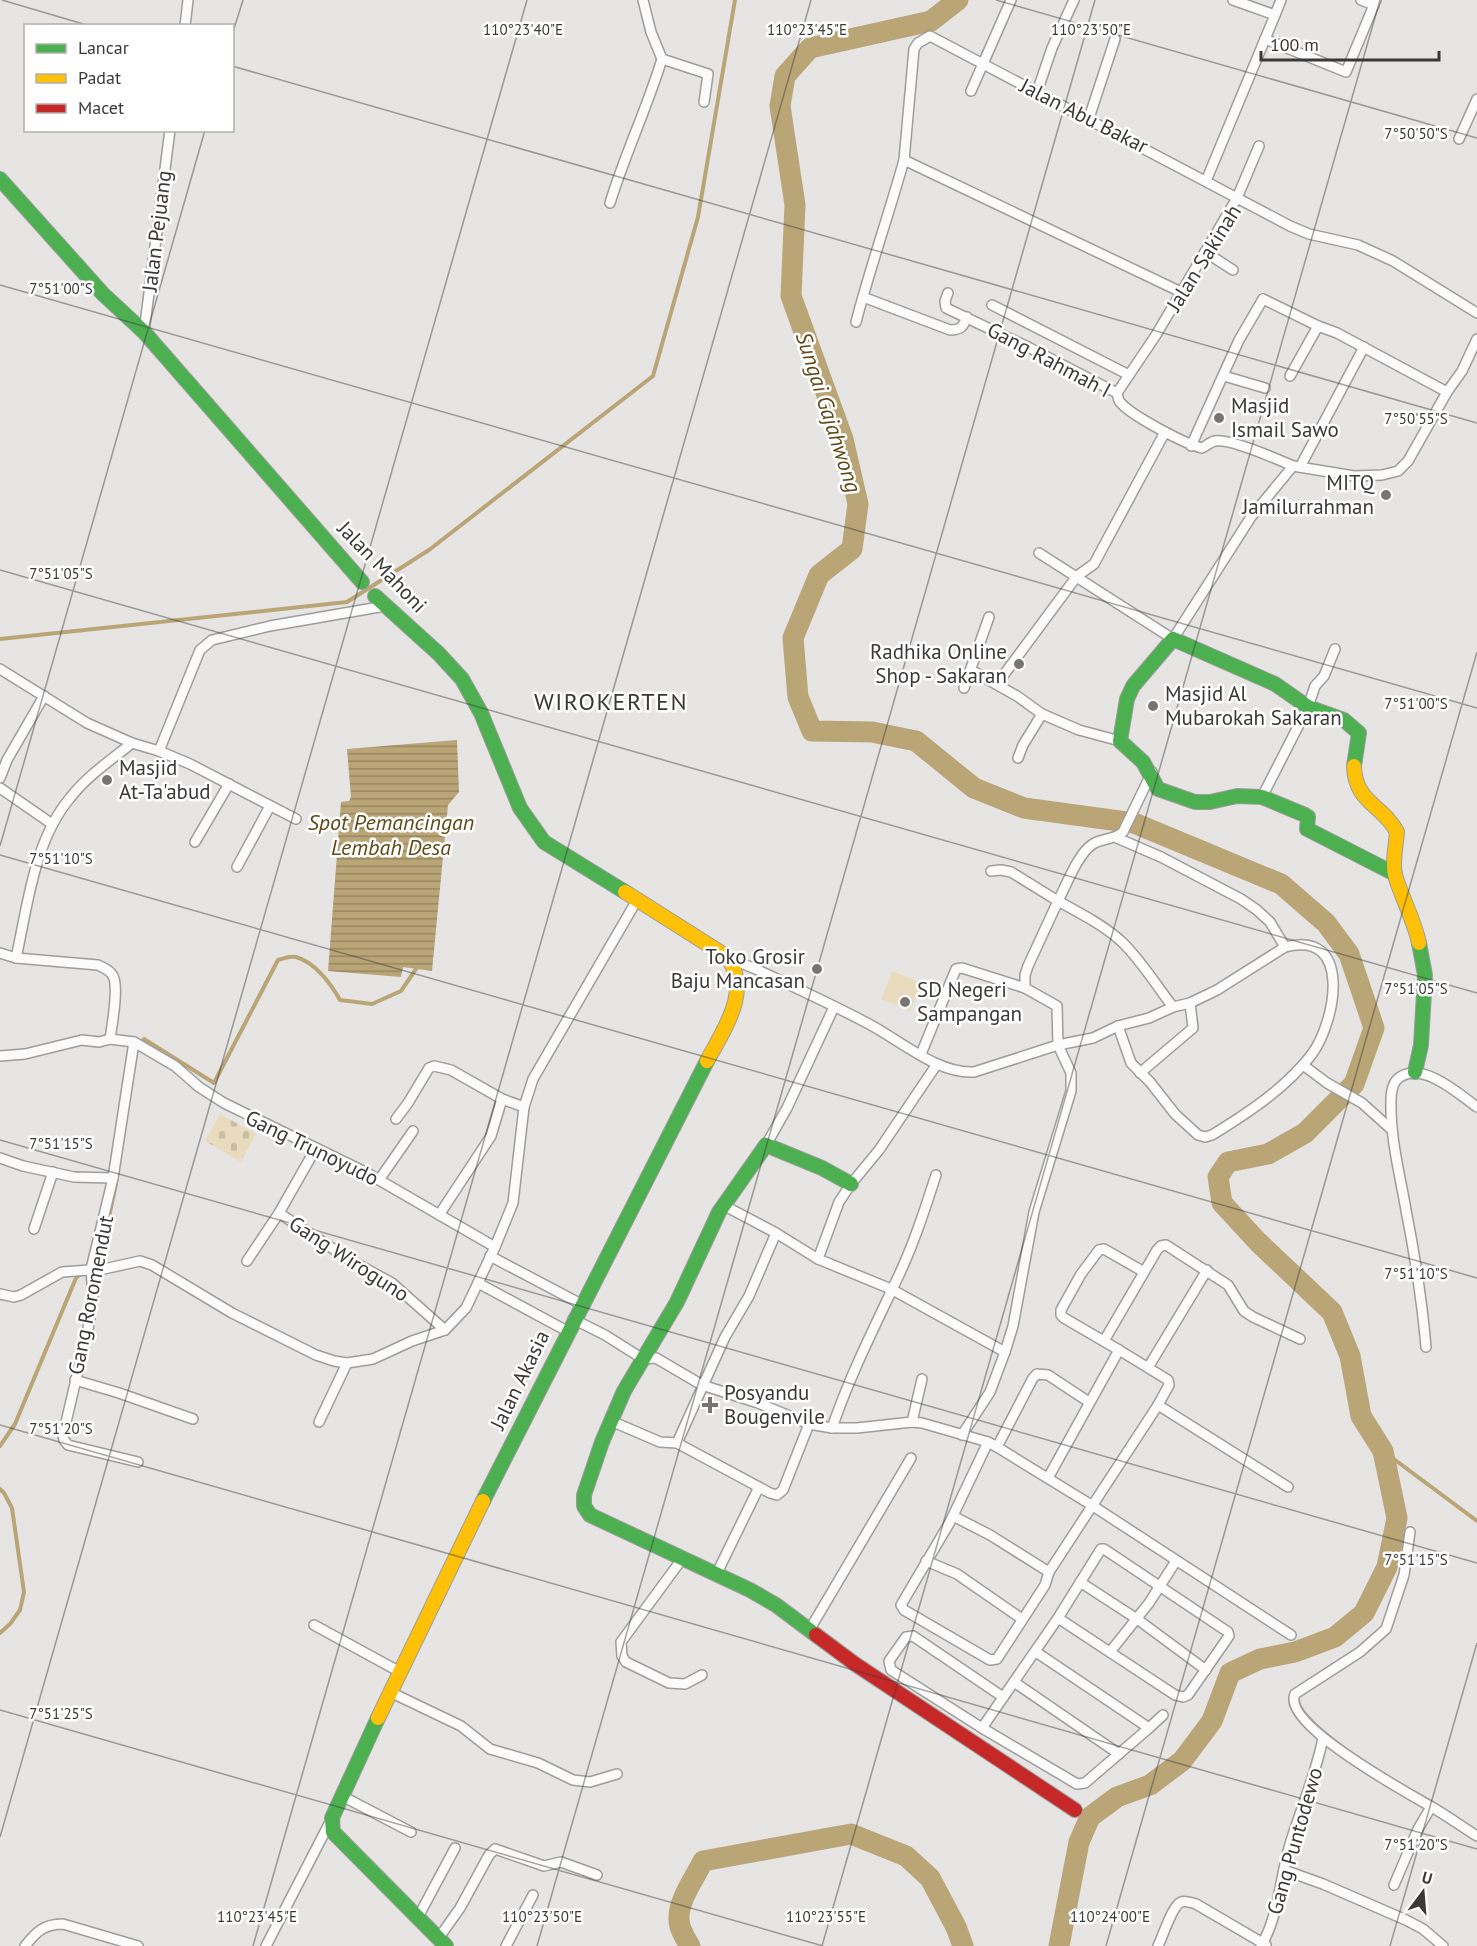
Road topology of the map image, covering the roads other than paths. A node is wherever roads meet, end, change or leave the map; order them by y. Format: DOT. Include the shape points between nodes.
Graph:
graph roads {
  1 [pos="188,0"];
  2 [pos="643,0"];
  3 [pos="1011,0"];
  4 [pos="1074,0"];
  5 [pos="1233,0"];
  6 [pos="1281,0"];
  7 [pos="1361,0"];
  8 [pos="1375,3"];
  9 [pos="1275,15"];
  10 [pos="185,24"];
  11 [pos="1115,39"];
  12 [pos="1265,39"];
  13 [pos="662,59"];
  14 [pos="983,64"];
  15 [pos="971,91"];
  16 [pos="1037,92"];
  17 [pos="1477,99"];
  18 [pos="704,102"];
  19 [pos="1089,118"];
  20 [pos="170,132"];
  21 [pos="1459,139"];
  22 [pos="1259,146"];
  23 [pos="904,160"];
  24 [pos="0,179"];
  25 [pos="1206,181"];
  26 [pos="1238,198"];
  27 [pos="610,203"];
  28 [pos="1205,252"];
  29 [pos="1233,270"];
  30 [pos="1181,292"];
  31 [pos="948,293"];
  32 [pos="863,297"];
  33 [pos="992,305"];
  34 [pos="1477,313"];
  35 [pos="967,317"];
  36 [pos="856,322"];
  37 [pos="1318,326"];
  38 [pos="144,332"];
  39 [pos="1477,339"];
  40 [pos="1364,347"];
  41 [pos="1129,375"];
  42 [pos="1224,376"];
  43 [pos="1290,376"];
  44 [pos="1265,388"];
  45 [pos="1447,392"];
  46 [pos="1117,393"];
  47 [pos="1165,432"];
  48 [pos="1191,446"];
  49 [pos="1297,466"];
  50 [pos="1039,553"];
  51 [pos="1077,576"];
  52 [pos="362,582"];
  53 [pos="380,601"];
  54 [pos="989,617"];
  55 [pos="1173,639"];
  56 [pos="1335,649"];
  57 [pos="0,669"];
  58 [pos="971,670"];
  59 [pos="997,684"];
  60 [pos="964,688"];
  61 [pos="44,696"];
  62 [pos="1308,707"];
  63 [pos="1042,714"];
  64 [pos="1120,741"];
  65 [pos="132,743"];
  66 [pos="159,751"];
  67 [pos="4,758"];
  68 [pos="1018,758"];
  69 [pos="1152,772"];
  70 [pos="0,778"];
  71 [pos="229,784"];
  72 [pos="0,789"];
  73 [pos="1262,797"];
  74 [pos="270,806"];
  75 [pos="296,819"];
  76 [pos="52,824"];
  77 [pos="1117,838"];
  78 [pos="195,842"];
  79 [pos="237,867"];
  80 [pos="991,871"];
  81 [pos="1395,874"];
  82 [pos="637,900"];
  83 [pos="1058,901"];
  84 [pos="1285,947"];
  85 [pos="0,953"];
  86 [pos="16,958"];
  87 [pos="732,963"];
  88 [pos="1025,988"];
  89 [pos="1190,1004"];
  90 [pos="834,1007"];
  91 [pos="1173,1007"];
  92 [pos="1118,1026"];
  93 [pos="110,1039"];
  94 [pos="134,1042"];
  95 [pos="1058,1045"];
  96 [pos="921,1054"];
  97 [pos="0,1056"];
  98 [pos="936,1064"];
  99 [pos="1303,1065"];
  100 [pos="1140,1072"];
  101 [pos="1415,1072"];
  102 [pos="502,1099"];
  103 [pos="524,1107"];
  104 [pos="1477,1107"];
  105 [pos="396,1119"];
  106 [pos="1392,1130"];
  107 [pos="413,1131"];
  108 [pos="766,1145"];
  109 [pos="316,1148"];
  110 [pos="0,1158"];
  111 [pos="53,1172"];
  112 [pos="936,1175"];
  113 [pos="113,1178"];
  114 [pos="379,1180"];
  115 [pos="850,1184"];
  116 [pos="723,1205"];
  117 [pos="279,1213"];
  118 [pos="439,1215"];
  119 [pos="34,1230"];
  120 [pos="776,1233"];
  121 [pos="493,1252"];
  122 [pos="818,1259"];
  123 [pos="248,1261"];
  124 [pos="91,1269"];
  125 [pos="1207,1270"];
  126 [pos="1144,1272"];
  127 [pos="478,1283"];
  128 [pos="891,1289"];
  129 [pos="0,1294"];
  130 [pos="580,1304"];
  131 [pos="570,1325"];
  132 [pos="445,1330"];
  133 [pos="1300,1339"];
  134 [pos="1104,1341"];
  135 [pos="1426,1347"];
  136 [pos="1119,1350"];
  137 [pos="1005,1352"];
  138 [pos="643,1359"];
  139 [pos="347,1363"];
  140 [pos="1149,1366"];
  141 [pos="922,1379"];
  142 [pos="75,1380"];
  143 [pos="702,1385"];
  144 [pos="1089,1402"];
  145 [pos="1158,1405"];
  146 [pos="193,1419"];
  147 [pos="611,1421"];
  148 [pos="319,1422"];
  149 [pos="912,1422"];
  150 [pos="809,1424"];
  151 [pos="832,1428"];
  152 [pos="962,1435"];
  153 [pos="988,1442"];
  154 [pos="677,1443"];
  155 [pos="997,1447"];
  156 [pos="911,1458"];
  157 [pos="138,1462"];
  158 [pos="1048,1478"];
  159 [pos="759,1487"];
  160 [pos="1288,1487"];
  161 [pos="1093,1506"];
  162 [pos="953,1516"];
  163 [pos="1410,1532"];
  164 [pos="682,1559"];
  165 [pos="926,1561"];
  166 [pos="1176,1561"];
  167 [pos="1049,1572"];
  168 [pos="716,1575"];
  169 [pos="1080,1582"];
  170 [pos="1161,1586"];
  171 [pos="1058,1618"];
  172 [pos="1023,1619"];
  173 [pos="1137,1619"];
  174 [pos="314,1625"];
  175 [pos="810,1629"];
  176 [pos="1290,1635"];
  177 [pos="1036,1652"];
  178 [pos="1110,1652"];
  179 [pos="1206,1670"];
  180 [pos="400,1672"];
  181 [pos="702,1675"];
  182 [pos="1014,1682"];
  183 [pos="390,1692"];
  184 [pos="1003,1697"];
  185 [pos="1163,1715"];
  186 [pos="982,1728"];
  187 [pos="1149,1728"];
  188 [pos="1323,1738"];
  189 [pos="1119,1754"];
  190 [pos="617,1774"];
  191 [pos="342,1796"];
  192 [pos="1431,1807"];
  193 [pos="1075,1810"];
  194 [pos="332,1818"];
  195 [pos="411,1832"];
  196 [pos="1477,1836"];
  197 [pos="455,1848"];
  198 [pos="1284,1869"];
  199 [pos="597,1875"];
  200 [pos="1394,1885"];
  201 [pos="533,1894"];
  202 [pos="417,1919"];
  203 [pos="442,1942"];
  204 [pos="1264,1945"];
  205 [pos="25,1946"];
  206 [pos="138,1946"];
  207 [pos="266,1946"];
  208 [pos="506,1946"];
  209 [pos="1158,1946"];
  210 [pos="1443,1946"];
  1 -- 10 [label="street"];
  2 -- 13 [label="street"];
  3 -- 14 [label="street"];
  4 -- 16 [label="street"];
  5 -- 9 [label="street"];
  6 -- 9 [label="street"];
  7 -- 8 [label="street"];
  8 -- 12 [label="street" via="1346,72"];
  9 -- 12 [label="street"];
  11 -- 19 [label="street"];
  12 -- 25 [label="street"];
  13 -- 18 [label="street" via="708,74"];
  13 -- 27 [label="street"];
  14 -- 15 [label="street"];
  14 -- 16 [label="street, Jalan Abu Bakar"];
  14 -- 23 [label="street, Jalan Abu Bakar" via="930,36 918,43 914,49"];
  16 -- 19 [label="street, Jalan Abu Bakar"];
  17 -- 21 [label="street"];
  19 -- 25 [label="street, Jalan Abu Bakar"];
  20 -- 38 [label="street, Jalan Pejuang"];
  22 -- 26 [label="street"];
  23 -- 30 [label="street"];
  23 -- 32 [label="street"];
  24 -- 38 [label="street, Jalan Mahoni" via="103,294"];
  25 -- 26 [label="street, Jalan Abu Bakar"];
  26 -- 28 [label="street, Jalan Sakinah"];
  26 -- 34 [label="street, Jalan Sakinah" via="1309,234 1358,245 1394,261"];
  28 -- 29 [label="street"];
  28 -- 30 [label="street, Jalan Sakinah"];
  30 -- 41 [label="street, Jalan Sakinah"];
  31 -- 35 [label="street, Gang Rahmah I" via="946,308"];
  32 -- 35 [label="street" via="950,330 964,326"];
  32 -- 36 [label="street"];
  33 -- 41 [label="street"];
  35 -- 46 [label="street, Gang Rahmah I"];
  37 -- 40 [label="street"];
  37 -- 42 [label="street" via="1262,299"];
  37 -- 43 [label="street"];
  38 -- 52 [label="street, Jalan Mahoni"];
  39 -- 45 [label="street"];
  40 -- 45 [label="street"];
  40 -- 49 [label="street"];
  41 -- 46 [label="street, Jalan Sakinah"];
  42 -- 44 [label="street"];
  42 -- 48 [label="street"];
  45 -- 49 [label="street" via="1408,461 1398,471 1354,476"];
  46 -- 47 [label="street, Gang Rahmah I" via="1120,402"];
  47 -- 48 [label="street, Gang Rahmah I"];
  47 -- 51 [label="street" via="1094,564"];
  48 -- 49 [label="street" via="1202,448 1214,441 1222,442"];
  49 -- 55 [label="street" via="1251,517"];
  50 -- 51 [label="street"];
  51 -- 55 [label="street"];
  51 -- 59 [label="street"];
  52 -- 53 [label="street, Jalan Mahoni"];
  53 -- 66 [label="street" via="206,644 200,650"];
  53 -- 82 [label="street, Jalan Mahoni" via="441,652 460,675 530,827 544,842"];
  54 -- 58 [label="street"];
  55 -- 62 [label="street" via="1275,684"];
  55 -- 64 [label="street" via="1127,699"];
  56 -- 62 [label="street"];
  57 -- 61 [label="street"];
  58 -- 59 [label="street"];
  58 -- 60 [label="street"];
  59 -- 63 [label="street"];
  61 -- 65 [label="street" via="87,723"];
  61 -- 67 [label="street"];
  62 -- 73 [label="street"];
  62 -- 81 [label="street" via="1344,720 1359,733 1355,782 1395,828"];
  63 -- 64 [label="street" via="1079,730"];
  63 -- 68 [label="street"];
  64 -- 69 [label="street"];
  65 -- 66 [label="street"];
  65 -- 76 [label="street" via="82,784"];
  66 -- 71 [label="street"];
  67 -- 70 [label="street"];
  69 -- 73 [label="street" via="1158,789 1195,802"];
  69 -- 77 [label="street" via="1128,826"];
  71 -- 74 [label="street"];
  71 -- 78 [label="street"];
  72 -- 76 [label="street"];
  73 -- 81 [label="street" via="1305,815 1310,831"];
  74 -- 75 [label="street"];
  74 -- 79 [label="street"];
  76 -- 86 [label="street" via="35,873"];
  77 -- 83 [label="street" via="1089,847"];
  77 -- 84 [label="street" via="1240,898 1269,922"];
  80 -- 83 [label="street" via="1011,872"];
  81 -- 101 [label="street" via="1415,926 1425,975 1422,1036"];
  82 -- 87 [label="street, Jalan Mahoni"];
  82 -- 103 [label="street" via="533,1079"];
  83 -- 88 [label="street" via="1028,966"];
  83 -- 91 [label="street" via="1120,940"];
  84 -- 89 [label="street"];
  84 -- 99 [label="street" via="1314,946 1328,959 1332,970 1332,999 1325,1026"];
  85 -- 86 [label="street"];
  86 -- 93 [label="street" via="98,965 108,970 116,983"];
  87 -- 90 [label="street" via="748,965"];
  87 -- 130 [label="street, Jalan Akasia" via="739,988 725,1028"];
  88 -- 95 [label="street" via="1057,1005"];
  88 -- 96 [label="street" via="956,969"];
  89 -- 91 [label="street"];
  89 -- 100 [label="street" via="1193,1028"];
  90 -- 96 [label="street"];
  90 -- 108 [label="street"];
  91 -- 92 [label="street"];
  92 -- 95 [label="street" via="1093,1038"];
  92 -- 100 [label="street" via="1131,1063"];
  93 -- 94 [label="street"];
  93 -- 97 [label="street" via="82,1040"];
  94 -- 109 [label="street, Gang Trunoyudo" via="175,1066 224,1103"];
  94 -- 113 [label="street, Gang Roromendut"];
  95 -- 98 [label="street" via="974,1072 961,1073"];
  95 -- 137 [label="street" via="1071,1073 1071,1091 1035,1212"];
  96 -- 98 [label="street"];
  98 -- 115 [label="street" via="879,1150"];
  99 -- 100 [label="street" via="1278,1090 1236,1121 1205,1137 1175,1114"];
  99 -- 106 [label="street" via="1362,1104"];
  101 -- 104 [label="street" via="1443,1083"];
  101 -- 106 [label="street" via="1400,1077 1393,1085"];
  102 -- 103 [label="street"];
  102 -- 105 [label="street" via="451,1070 434,1066"];
  102 -- 118 [label="street" via="490,1136"];
  103 -- 121 [label="street" via="513,1203"];
  106 -- 135 [label="street" via="1414,1248"];
  107 -- 114 [label="street"];
  108 -- 115 [label="street"];
  108 -- 116 [label="street"];
  109 -- 114 [label="street, Gang Trunoyudo"];
  109 -- 117 [label="street"];
  110 -- 111 [label="street"];
  111 -- 113 [label="street"];
  111 -- 119 [label="street"];
  112 -- 128 [label="street" via="925,1212"];
  113 -- 124 [label="street, Gang Roromendut"];
  114 -- 118 [label="street, Gang Trunoyudo"];
  115 -- 122 [label="street"];
  116 -- 120 [label="street"];
  116 -- 138 [label="street" via="677,1302"];
  117 -- 123 [label="street"];
  117 -- 132 [label="street, Gang Wiroguno" via="392,1283"];
  118 -- 121 [label="street, Gang Trunoyudo"];
  120 -- 122 [label="street"];
  120 -- 143 [label="street" via="749,1296"];
  121 -- 127 [label="street"];
  121 -- 130 [label="street, Gang Trunoyudo"];
  122 -- 128 [label="street"];
  124 -- 129 [label="street" via="62,1272 14,1297"];
  124 -- 139 [label="street" via="140,1261 152,1265 232,1313 316,1355"];
  124 -- 142 [label="street, Gang Roromendut" via="93,1296"];
  125 -- 126 [label="street" via="1164,1245"];
  125 -- 133 [label="street" via="1228,1285 1244,1311"];
  125 -- 140 [label="street"];
  126 -- 134 [label="street"];
  126 -- 134 [label="street" via="1101,1249 1076,1282 1061,1315"];
  127 -- 131 [label="street"];
  127 -- 132 [label="street" via="466,1308"];
  128 -- 137 [label="street"];
  128 -- 151 [label="street"];
  130 -- 131 [label="street, Jalan Akasia"];
  131 -- 138 [label="street" via="605,1335"];
  131 -- 180 [label="street, Jalan Akasia"];
  132 -- 139 [label="street" via="373,1359"];
  134 -- 136 [label="street"];
  136 -- 140 [label="street"];
  136 -- 144 [label="street"];
  137 -- 152 [label="street" via="990,1392"];
  138 -- 143 [label="street" via="656,1358"];
  138 -- 147 [label="street"];
  139 -- 148 [label="street"];
  140 -- 145 [label="street" via="1169,1383"];
  141 -- 149 [label="street"];
  142 -- 146 [label="street"];
  142 -- 157 [label="street, Gang Roromendut" via="64,1440 68,1445"];
  143 -- 150 [label="street"];
  143 -- 154 [label="street"];
  144 -- 155 [label="street" via="1048,1375 1037,1374"];
  144 -- 158 [label="street"];
  145 -- 160 [label="street"];
  145 -- 161 [label="street"];
  147 -- 154 [label="street" via="660,1442"];
  147 -- 164 [label="street" via="584,1495 584,1506 590,1515"];
  149 -- 151 [label="street"];
  149 -- 152 [label="street"];
  150 -- 151 [label="street"];
  150 -- 159 [label="street" via="780,1493"];
  152 -- 153 [label="street"];
  153 -- 155 [label="street"];
  153 -- 162 [label="street"];
  154 -- 159 [label="street"];
  155 -- 158 [label="street"];
  156 -- 175 [label="street"];
  158 -- 161 [label="street"];
  159 -- 168 [label="street"];
  161 -- 166 [label="street"];
  161 -- 167 [label="street"];
  162 -- 165 [label="street"];
  162 -- 167 [label="street"];
  163 -- 188 [label="street" via="1404,1575 1386,1629 1360,1652 1293,1697 1298,1712"];
  164 -- 168 [label="street"];
  164 -- 181 [label="street" via="621,1642 620,1650 626,1662 669,1683 685,1684"];
  165 -- 172 [label="street" via="957,1574"];
  165 -- 172 [label="street" via="901,1605 904,1610 990,1660 997,1659"];
  166 -- 170 [label="street"];
  166 -- 176 [label="street"];
  167 -- 172 [label="street"];
  168 -- 175 [label="street" via="750,1590"];
  169 -- 170 [label="street" via="1104,1549"];
  169 -- 171 [label="street"];
  169 -- 173 [label="street"];
  170 -- 173 [label="street"];
  170 -- 179 [label="street" via="1228,1632 1228,1639"];
  171 -- 177 [label="street"];
  171 -- 178 [label="street"];
  173 -- 178 [label="street"];
  173 -- 179 [label="street"];
  174 -- 180 [label="street"];
  175 -- 193 [label="street" via="855,1664"];
  177 -- 182 [label="street"];
  177 -- 187 [label="street"];
  178 -- 179 [label="street" via="1179,1696 1186,1696"];
  180 -- 183 [label="street, Jalan Akasia"];
  182 -- 184 [label="street"];
  182 -- 189 [label="street"];
  183 -- 190 [label="street" via="461,1726 490,1749 538,1763 573,1780 590,1782"];
  183 -- 191 [label="street, Jalan Akasia"];
  184 -- 186 [label="street"];
  184 -- 186 [label="street" via="913,1636 906,1636 894,1653 888,1664 891,1670"];
  185 -- 187 [label="street"];
  186 -- 189 [label="street" via="1077,1784 1084,1783"];
  187 -- 189 [label="street"];
  188 -- 192 [label="street"];
  188 -- 198 [label="street, Gang Puntodewo" via="1319,1762"];
  191 -- 194 [label="street, Jalan Akasia"];
  191 -- 195 [label="street"];
  192 -- 196 [label="street"];
  192 -- 200 [label="street"];
  194 -- 202 [label="street" via="337,1838"];
  194 -- 207 [label="street"];
  197 -- 202 [label="street"];
  198 -- 204 [label="street, Gang Puntodewo"];
  198 -- 210 [label="street" via="1406,1920"];
  199 -- 203 [label="street" via="561,1862 544,1866 495,1850 489,1854"];
  201 -- 208 [label="street"];
  202 -- 203 [label="street"];
  204 -- 209 [label="street, Gang Puntodewo" via="1196,1904 1184,1901 1173,1911"];
  205 -- 206 [label="street" via="37,1931 51,1924 63,1924"];
}
